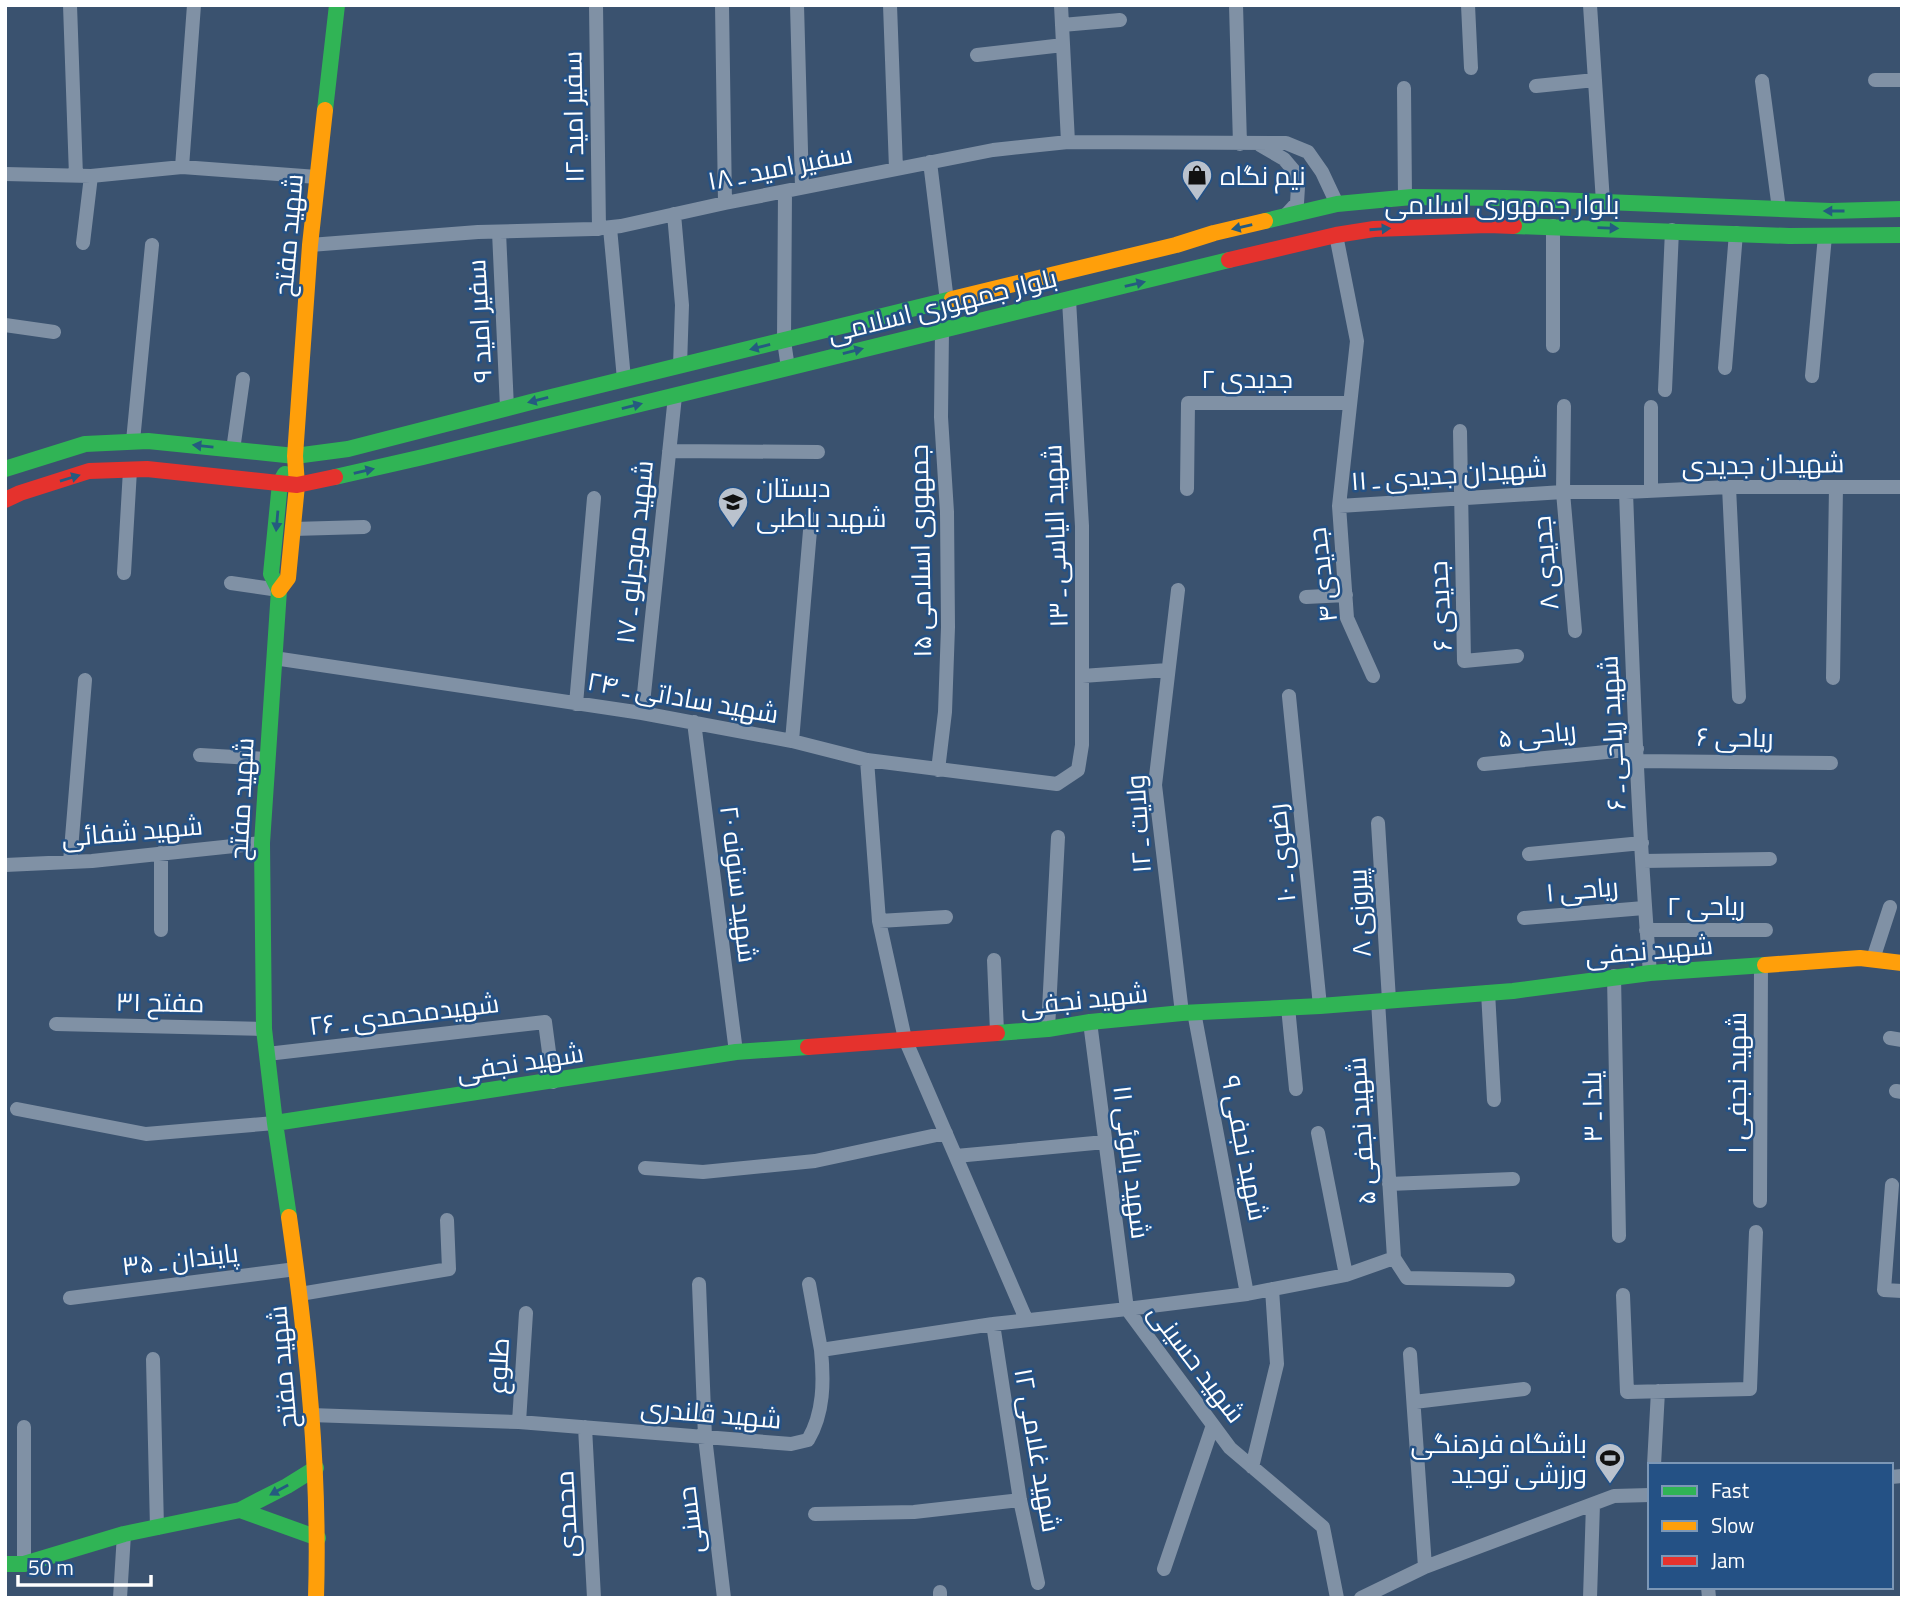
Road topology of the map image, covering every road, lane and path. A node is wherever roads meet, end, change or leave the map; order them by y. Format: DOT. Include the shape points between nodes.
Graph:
graph roads {
  1 [pos="69,5"];
  2 [pos="194,5"];
  3 [pos="337,5"];
  4 [pos="596,5"];
  5 [pos="722,5"];
  6 [pos="797,5"];
  7 [pos="890,5"];
  8 [pos="1061,5"];
  9 [pos="1236,5"];
  10 [pos="1468,5"];
  11 [pos="1590,5"];
  12 [pos="1120,20"];
  13 [pos="1062,24"];
  14 [pos="1063,45"];
  15 [pos="977,55"];
  16 [pos="1471,68"];
  17 [pos="1595,80"];
  18 [pos="1875,80"];
  19 [pos="1902,80"];
  20 [pos="1762,81"];
  21 [pos="1536,86"];
  22 [pos="1404,88"];
  23 [pos="1068,142"];
  24 [pos="1240,144"];
  25 [pos="1259,144"];
  26 [pos="930,162"];
  27 [pos="182,167"];
  28 [pos="896,169"];
  29 [pos="5,174"];
  30 [pos="83,176"];
  31 [pos="317,177"];
  32 [pos="802,187"];
  33 [pos="785,191"];
  34 [pos="1405,198"];
  35 [pos="725,202"];
  36 [pos="1603,202"];
  37 [pos="1337,204"];
  38 [pos="1779,209"];
  39 [pos="1902,209"];
  40 [pos="674,214"];
  41 [pos="1282,218"];
  42 [pos="1553,226"];
  43 [pos="605,228"];
  44 [pos="1672,230"];
  45 [pos="499,232"];
  46 [pos="1214,233"];
  47 [pos="1736,233"];
  48 [pos="1336,234"];
  49 [pos="1902,235"];
  50 [pos="1825,236"];
  51 [pos="83,243"];
  52 [pos="310,244"];
  53 [pos="152,245"];
  54 [pos="1218,262"];
  55 [pos="1069,300"];
  56 [pos="947,301"];
  57 [pos="5,325"];
  58 [pos="942,330"];
  59 [pos="54,332"];
  60 [pos="784,341"];
  61 [pos="1553,345"];
  62 [pos="680,366"];
  63 [pos="788,368"];
  64 [pos="1724,369"];
  65 [pos="1812,376"];
  66 [pos="243,379"];
  67 [pos="624,379"];
  68 [pos="1665,390"];
  69 [pos="675,396"];
  70 [pos="1350,403"];
  71 [pos="1564,406"];
  72 [pos="1651,407"];
  73 [pos="507,408"];
  74 [pos="1460,431"];
  75 [pos="133,441"];
  76 [pos="233,450"];
  77 [pos="669,450"];
  78 [pos="818,452"];
  79 [pos="295,456"];
  80 [pos="5,469"];
  81 [pos="130,470"];
  82 [pos="288,484"];
  83 [pos="1729,487"];
  84 [pos="1836,487"];
  85 [pos="1902,487"];
  86 [pos="1187,489"];
  87 [pos="1651,491"];
  88 [pos="1563,492"];
  89 [pos="1626,492"];
  90 [pos="594,498"];
  91 [pos="1461,498"];
  92 [pos="5,500"];
  93 [pos="1339,506"];
  94 [pos="811,519"];
  95 [pos="364,527"];
  96 [pos="293,529"];
  97 [pos="124,573"];
  98 [pos="231,583"];
  99 [pos="279,590"];
  100 [pos="1178,590"];
  101 [pos="1346,595"];
  102 [pos="1306,597"];
  103 [pos="1574,631"];
  104 [pos="1517,656"];
  105 [pos="274,658"];
  106 [pos="1168,670"];
  107 [pos="1082,676"];
  108 [pos="1373,676"];
  109 [pos="1833,678"];
  110 [pos="85,680"];
  111 [pos="1289,696"];
  112 [pos="1739,697"];
  113 [pos="576,704"];
  114 [pos="642,713"];
  115 [pos="694,722"];
  116 [pos="792,741"];
  117 [pos="200,755"];
  118 [pos="1637,755"];
  119 [pos="267,760"];
  120 [pos="867,760"];
  121 [pos="1831,763"];
  122 [pos="1484,764"];
  123 [pos="938,770"];
  124 [pos="1078,770"];
  125 [pos="1378,823"];
  126 [pos="1058,837"];
  127 [pos="262,843"];
  128 [pos="1643,843"];
  129 [pos="161,853"];
  130 [pos="1529,854"];
  131 [pos="1770,859"];
  132 [pos="1643,861"];
  133 [pos="70,862"];
  134 [pos="5,865"];
  135 [pos="1890,907"];
  136 [pos="1644,908"];
  137 [pos="946,917"];
  138 [pos="1524,918"];
  139 [pos="879,921"];
  140 [pos="161,930"];
  141 [pos="1646,930"];
  142 [pos="1766,930"];
  143 [pos="1873,959"];
  144 [pos="994,960"];
  145 [pos="1902,962"];
  146 [pos="1761,965"];
  147 [pos="1650,972"];
  148 [pos="1614,976"];
  149 [pos="1488,992"];
  150 [pos="1383,1001"];
  151 [pos="1320,1006"];
  152 [pos="1288,1007"];
  153 [pos="1188,1013"];
  154 [pos="1090,1022"];
  155 [pos="56,1024"];
  156 [pos="264,1029"];
  157 [pos="1048,1029"];
  158 [pos="997,1032"];
  159 [pos="905,1039"];
  160 [pos="736,1052"];
  161 [pos="267,1054"];
  162 [pos="553,1082"];
  163 [pos="1296,1089"];
  164 [pos="1494,1100"];
  165 [pos="17,1109"];
  166 [pos="275,1123"];
  167 [pos="946,1133"];
  168 [pos="1318,1133"];
  169 [pos="1105,1142"];
  170 [pos="956,1156"];
  171 [pos="645,1168"];
  172 [pos="1513,1179"];
  173 [pos="1389,1184"];
  174 [pos="1892,1185"];
  175 [pos="1760,1201"];
  176 [pos="447,1220"];
  177 [pos="1756,1232"];
  178 [pos="1619,1236"];
  179 [pos="1394,1258"];
  180 [pos="296,1269"];
  181 [pos="1346,1275"];
  182 [pos="1508,1280"];
  183 [pos="699,1284"];
  184 [pos="809,1284"];
  185 [pos="1272,1289"];
  186 [pos="1902,1291"];
  187 [pos="300,1294"];
  188 [pos="1247,1294"];
  189 [pos="1623,1295"];
  190 [pos="70,1298"];
  191 [pos="1127,1309"];
  192 [pos="526,1312"];
  193 [pos="1026,1319"];
  194 [pos="993,1324"];
  195 [pos="821,1350"];
  196 [pos="1410,1354"];
  197 [pos="153,1359"];
  198 [pos="1524,1389"];
  199 [pos="1658,1391"];
  200 [pos="1414,1402"];
  201 [pos="310,1415"];
  202 [pos="519,1422"];
  203 [pos="1213,1425"];
  204 [pos="24,1427"];
  205 [pos="585,1427"];
  206 [pos="705,1437"];
  207 [pos="1654,1463"];
  208 [pos="1252,1467"];
  209 [pos="316,1468"];
  210 [pos="1648,1495"];
  211 [pos="1020,1500"];
  212 [pos="1592,1504"];
  213 [pos="240,1510"];
  214 [pos="815,1514"];
  215 [pos="157,1528"];
  216 [pos="124,1534"];
  217 [pos="318,1538"];
  218 [pos="5,1564"];
  219 [pos="24,1564"];
  220 [pos="1425,1567"];
  221 [pos="1164,1569"];
  222 [pos="1038,1583"];
  223 [pos="120,1598"];
  224 [pos="316,1598"];
  225 [pos="594,1598"];
  226 [pos="723,1598"];
  227 [pos="1337,1598"];
  228 [pos="1361,1598"];
  229 [pos="1590,1598"];
  1 -- 30 [label="street"];
  2 -- 27 [label="street"];
  3 -- 31 [label="main road, شهید مفتح"];
  4 -- 43 [label="street, سفیر امید ۱۲"];
  5 -- 35 [label="street"];
  6 -- 32 [label="street"];
  7 -- 28 [label="street"];
  8 -- 13 [label="street"];
  9 -- 24 [label="street"];
  10 -- 16 [label="street"];
  11 -- 17 [label="street"];
  12 -- 13 [label="street"];
  13 -- 14 [label="street"];
  14 -- 15 [label="street"];
  14 -- 23 [label="street"];
  17 -- 21 [label="street"];
  17 -- 36 [label="street"];
  18 -- 19 [label="street"];
  20 -- 38 [label="street"];
  22 -- 34 [label="street"];
  23 -- 24 [label="street, سفیر امید ـ ۱۸"];
  23 -- 26 [label="street, سفیر امید ـ ۱۸"];
  24 -- 25 [label="street, سفیر امید ـ ۱۸"];
  25 -- 37 [label="street, سفیر امید ـ ۱۸" via="1286,144 1308,152"];
  25 -- 41 [label="street" via="1284,159 1294,172 1297,203"];
  26 -- 28 [label="street, سفیر امید ـ ۱۸"];
  26 -- 56 [label="street"];
  27 -- 30 [label="street"];
  27 -- 31 [label="street"];
  28 -- 32 [label="street, سفیر امید ـ ۱۸"];
  29 -- 30 [label="street"];
  30 -- 51 [label="street"];
  31 -- 52 [label="main road, شهید مفتح"];
  32 -- 33 [label="street, سفیر امید ـ ۱۸"];
  33 -- 35 [label="street, سفیر امید ـ ۱۸"];
  33 -- 60 [label="street"];
  34 -- 36 [label="main road, بلوار جمهوری اسلامی"];
  34 -- 37 [label="main road, بلوار جمهوری اسلامی"];
  35 -- 40 [label="street, سفیر امید ـ ۱۸"];
  36 -- 38 [label="main road, بلوار جمهوری اسلامی"];
  37 -- 41 [label="main road, بلوار جمهوری اسلامی"];
  39 -- 38 [label="main road, بلوار جمهوری اسلامی, one-way"];
  40 -- 43 [label="street, سفیر امید ـ ۱۸"];
  40 -- 62 [label="street" via="681,291"];
  41 -- 46 [label="main road, بلوار جمهوری اسلامی, one-way"];
  42 -- 44 [label="main road, بلوار جمهوری اسلامی, one-way"];
  48 -- 42 [label="main road, بلوار جمهوری اسلامی, one-way" via="1429,226"];
  42 -- 61 [label="street"];
  43 -- 45 [label="street, سفیر امید ـ ۱۸"];
  43 -- 67 [label="street, سفیر امید ۱۲"];
  44 -- 47 [label="main road, بلوار جمهوری اسلامی"];
  44 -- 68 [label="street"];
  45 -- 52 [label="street, سفیر امید ـ ۱۸"];
  45 -- 73 [label="street, سفیر امید ۹"];
  46 -- 54 [label="main road"];
  46 -- 56 [label="main road, بلوار جمهوری اسلامی"];
  47 -- 50 [label="main road, بلوار جمهوری اسلامی"];
  47 -- 64 [label="street"];
  48 -- 54 [label="main road, بلوار جمهوری اسلامی"];
  48 -- 70 [label="street, شهیدان جدیدی ـ ۱۱" via="1357,341"];
  49 -- 50 [label="main road, بلوار جمهوری اسلامی"];
  50 -- 65 [label="street"];
  52 -- 79 [label="main road, شهید مفتح"];
  53 -- 75 [label="street"];
  55 -- 54 [label="main road, بلوار جمهوری اسلامی, one-way"];
  55 -- 58 [label="main road, بلوار جمهوری اسلامی"];
  55 -- 107 [label="street, شهید الیاسی ـ ۱۳" via="1082,526"];
  56 -- 60 [label="main road, بلوار جمهوری اسلامی"];
  57 -- 59 [label="street"];
  63 -- 58 [label="main road, بلوار جمهوری اسلامی, one-way"];
  58 -- 123 [label="street, جمهوری اسلامی ۱۵" via="940,417 948,627"];
  60 -- 62 [label="main road, بلوار جمهوری اسلامی, one-way"];
  60 -- 63 [label="street"];
  62 -- 67 [label="main road, بلوار جمهوری اسلامی"];
  63 -- 69 [label="main road, بلوار جمهوری اسلامی"];
  66 -- 76 [label="street"];
  67 -- 73 [label="main road, بلوار جمهوری اسلامی, one-way"];
  69 -- 77 [label="street, شهید موجرلو ـ ۱۷"];
  82 -- 69 [label="main road, بلوار جمهوری اسلامی, one-way" via="423,457"];
  70 -- 86 [label="street, جدیدی ۲" via="1188,403"];
  70 -- 93 [label="street, شهیدان جدیدی ـ ۱۱"];
  71 -- 88 [label="street, جدیدی ۸"];
  72 -- 87 [label="street"];
  73 -- 79 [label="main road, بلوار جمهوری اسلامی" via="348,449"];
  74 -- 91 [label="street"];
  76 -- 75 [label="main road, بلوار جمهوری اسلامی, one-way"];
  75 -- 80 [label="main road, بلوار جمهوری اسلامی" via="85,444"];
  76 -- 79 [label="main road, بلوار جمهوری اسلامی"];
  77 -- 78 [label="street"];
  77 -- 114 [label="street, شهید موجرلو ـ ۱۷"];
  79 -- 82 [label="main road, شهید مفتح"];
  81 -- 82 [label="main road, بلوار جمهوری اسلامی"];
  92 -- 81 [label="main road, بلوار جمهوری اسلامی, one-way" via="89,471"];
  81 -- 97 [label="street"];
  82 -- 96 [label="main road, شهید مفتح"];
  82 -- 99 [label="main road, one-way" via="271,574"];
  83 -- 84 [label="street, شهیدان جدیدی"];
  83 -- 87 [label="street, شهیدان جدیدی"];
  83 -- 112 [label="street"];
  84 -- 85 [label="street, شهیدان جدیدی"];
  84 -- 109 [label="street"];
  87 -- 89 [label="street, شهیدان جدیدی"];
  88 -- 89 [label="street, شهیدان جدیدی ـ ۱۱"];
  88 -- 91 [label="street, شهیدان جدیدی ـ ۱۱"];
  88 -- 103 [label="street, جدیدی ۸"];
  89 -- 118 [label="street, شهید ریاحی ـ ۶"];
  90 -- 113 [label="street"];
  91 -- 93 [label="street, شهیدان جدیدی ـ ۱۱"];
  91 -- 104 [label="street, جدیدی ۶" via="1464,661"];
  93 -- 101 [label="street, جدیدی ۴"];
  94 -- 116 [label="street"];
  95 -- 96 [label="street"];
  96 -- 99 [label="main road, شهید مفتح" via="288,578"];
  98 -- 99 [label="street"];
  99 -- 105 [label="main road, شهید مفتح"];
  100 -- 106 [label="street, ولایت ـ ۱۲"];
  101 -- 102 [label="street"];
  101 -- 108 [label="street, جدیدی ۴" via="1347,618"];
  105 -- 113 [label="street, شهید ساداتی ـ ۲۴"];
  105 -- 119 [label="main road, شهید مفتح"];
  106 -- 107 [label="street"];
  106 -- 153 [label="street, ولایت ـ ۱۲" via="1155,785"];
  107 -- 124 [label="street, شهید الیاسی ـ ۱۳"];
  110 -- 133 [label="street"];
  111 -- 151 [label="street, رضوی ـ ۱۰"];
  113 -- 114 [label="street, شهید ساداتی ـ ۲۴"];
  114 -- 115 [label="street, شهید ساداتی ـ ۲۴"];
  115 -- 116 [label="street, شهید ساداتی ـ ۲۴"];
  115 -- 160 [label="street, شهید ستونه ۲۰"];
  116 -- 120 [label="street, شهید ساداتی ـ ۲۴"];
  117 -- 119 [label="street"];
  118 -- 121 [label="street, ریاحی ۶"];
  118 -- 122 [label="street, ریاحی ۵"];
  118 -- 128 [label="street, شهید ریاحی ـ ۶"];
  119 -- 127 [label="main road, شهید مفتح"];
  120 -- 123 [label="street, شهید ساداتی ـ ۲۴"];
  120 -- 139 [label="street"];
  123 -- 124 [label="street, شهید ساداتی ـ ۲۴" via="1057,784"];
  125 -- 150 [label="street, پیروزی ۸"];
  126 -- 157 [label="street"];
  127 -- 129 [label="street, شهید شفائی"];
  127 -- 156 [label="main road, شهید مفتح"];
  128 -- 130 [label="street"];
  128 -- 132 [label="street, شهید ریاحی ـ ۶"];
  129 -- 133 [label="street, شهید شفائی"];
  129 -- 140 [label="street"];
  131 -- 132 [label="street"];
  132 -- 136 [label="street, شهید ریاحی ـ ۶"];
  133 -- 134 [label="street, شهید شفائی"];
  135 -- 143 [label="street"];
  136 -- 138 [label="street, ریاحی ۱"];
  136 -- 141 [label="street, شهید ریاحی ـ ۶"];
  137 -- 139 [label="street"];
  139 -- 159 [label="street"];
  141 -- 142 [label="street, ریاحی ۲"];
  141 -- 147 [label="street, شهید ریاحی ـ ۶"];
  143 -- 145 [label="main road, شهید نجفی"];
  143 -- 146 [label="main road, شهید نجفی"];
  144 -- 158 [label="street"];
  146 -- 147 [label="main road, شهید نجفی"];
  146 -- 175 [label="street, شهید نجفی ۱"];
  147 -- 148 [label="main road, شهید نجفی"];
  148 -- 149 [label="main road, شهید نجفی"];
  148 -- 178 [label="street, یلدا ـ ۳"];
  149 -- 150 [label="main road, شهید نجفی"];
  149 -- 164 [label="street"];
  150 -- 151 [label="main road, شهید نجفی"];
  150 -- 173 [label="street, شهید نجفی ۵"];
  151 -- 152 [label="main road, شهید نجفی"];
  152 -- 153 [label="main road, شهید نجفی"];
  152 -- 163 [label="street"];
  153 -- 154 [label="main road, شهید نجفی"];
  153 -- 188 [label="street, شهید نجفی ۹"];
  154 -- 157 [label="main road, شهید نجفی"];
  154 -- 169 [label="street, شهید بالوئی ۱۱"];
  155 -- 156 [label="street, مفتح ۳۱"];
  156 -- 161 [label="main road, شهید مفتح"];
  157 -- 158 [label="main road, شهید نجفی"];
  158 -- 159 [label="main road, شهید نجفی"];
  159 -- 160 [label="main road, شهید نجفی"];
  159 -- 167 [label="street"];
  160 -- 162 [label="main road, شهید نجفی"];
  161 -- 162 [label="street, شهیدمحمدی ـ ۲۶" via="545,1022"];
  161 -- 166 [label="main road, شهید مفتح"];
  162 -- 166 [label="main road, شهید نجفی"];
  165 -- 166 [label="street" via="146,1134"];
  166 -- 180 [label="main road, شهید مفتح"];
  167 -- 170 [label="street"];
  167 -- 171 [label="street" via="815,1161 703,1172"];
  168 -- 181 [label="street"];
  169 -- 170 [label="street"];
  169 -- 191 [label="street, شهید بالوئی ۱۱"];
  170 -- 193 [label="street"];
  172 -- 173 [label="street"];
  173 -- 179 [label="street, شهید نجفی ۵"];
  174 -- 186 [label="street" via="1884,1290"];
  176 -- 187 [label="street" via="449,1269"];
  177 -- 199 [label="street" via="1750,1389"];
  179 -- 181 [label="street"];
  179 -- 182 [label="street" via="1407,1278"];
  180 -- 187 [label="main road, شهید مفتح"];
  180 -- 190 [label="street, پایندان ـ ۳۵"];
  181 -- 185 [label="street"];
  183 -- 206 [label="street, حسنی"];
  184 -- 195 [label="street"];
  185 -- 188 [label="street"];
  185 -- 208 [label="street" via="1277,1364"];
  187 -- 201 [label="main road, شهید مفتح"];
  188 -- 191 [label="street"];
  189 -- 199 [label="street" via="1627,1392"];
  191 -- 193 [label="street, شهید حسینی"];
  191 -- 203 [label="street, شهید حسینی"];
  192 -- 202 [label="street, طلوع"];
  193 -- 194 [label="street"];
  194 -- 195 [label="street"];
  194 -- 211 [label="street, شهید غلامی ۱۲"];
  195 -- 206 [label="street, شهید قلندری" via="821,1402 817,1426 808,1440 790,1444"];
  196 -- 200 [label="street"];
  197 -- 215 [label="street"];
  198 -- 200 [label="street"];
  199 -- 207 [label="street"];
  200 -- 220 [label="street"];
  201 -- 202 [label="street, شهید قلندری"];
  201 -- 209 [label="main road, شهید مفتح"];
  202 -- 205 [label="street, شهید قلندری"];
  203 -- 208 [label="street, شهید حسینی"];
  203 -- 221 [label="street"];
  204 -- 219 [label="street"];
  205 -- 206 [label="street, شهید قلندری"];
  205 -- 225 [label="street, محمدی"];
  206 -- 226 [label="street, حسنی"];
  208 -- 227 [label="street, شهید حسینی" via="1323,1527"];
  209 -- 213 [label="main road, one-way"];
  209 -- 217 [label="main road, شهید مفتح"];
  210 -- 212 [label="street" via="1614,1496"];
  211 -- 214 [label="street" via="914,1512"];
  211 -- 222 [label="street, شهید غلامی ۱۲"];
  212 -- 220 [label="street"];
  212 -- 229 [label="street"];
  213 -- 215 [label="main road"];
  213 -- 217 [label="main road"];
  215 -- 216 [label="main road"];
  216 -- 219 [label="main road"];
  216 -- 223 [label="street"];
  217 -- 224 [label="main road, شهید مفتح"];
  218 -- 219 [label="main road"];
  220 -- 228 [label="street"];
}
